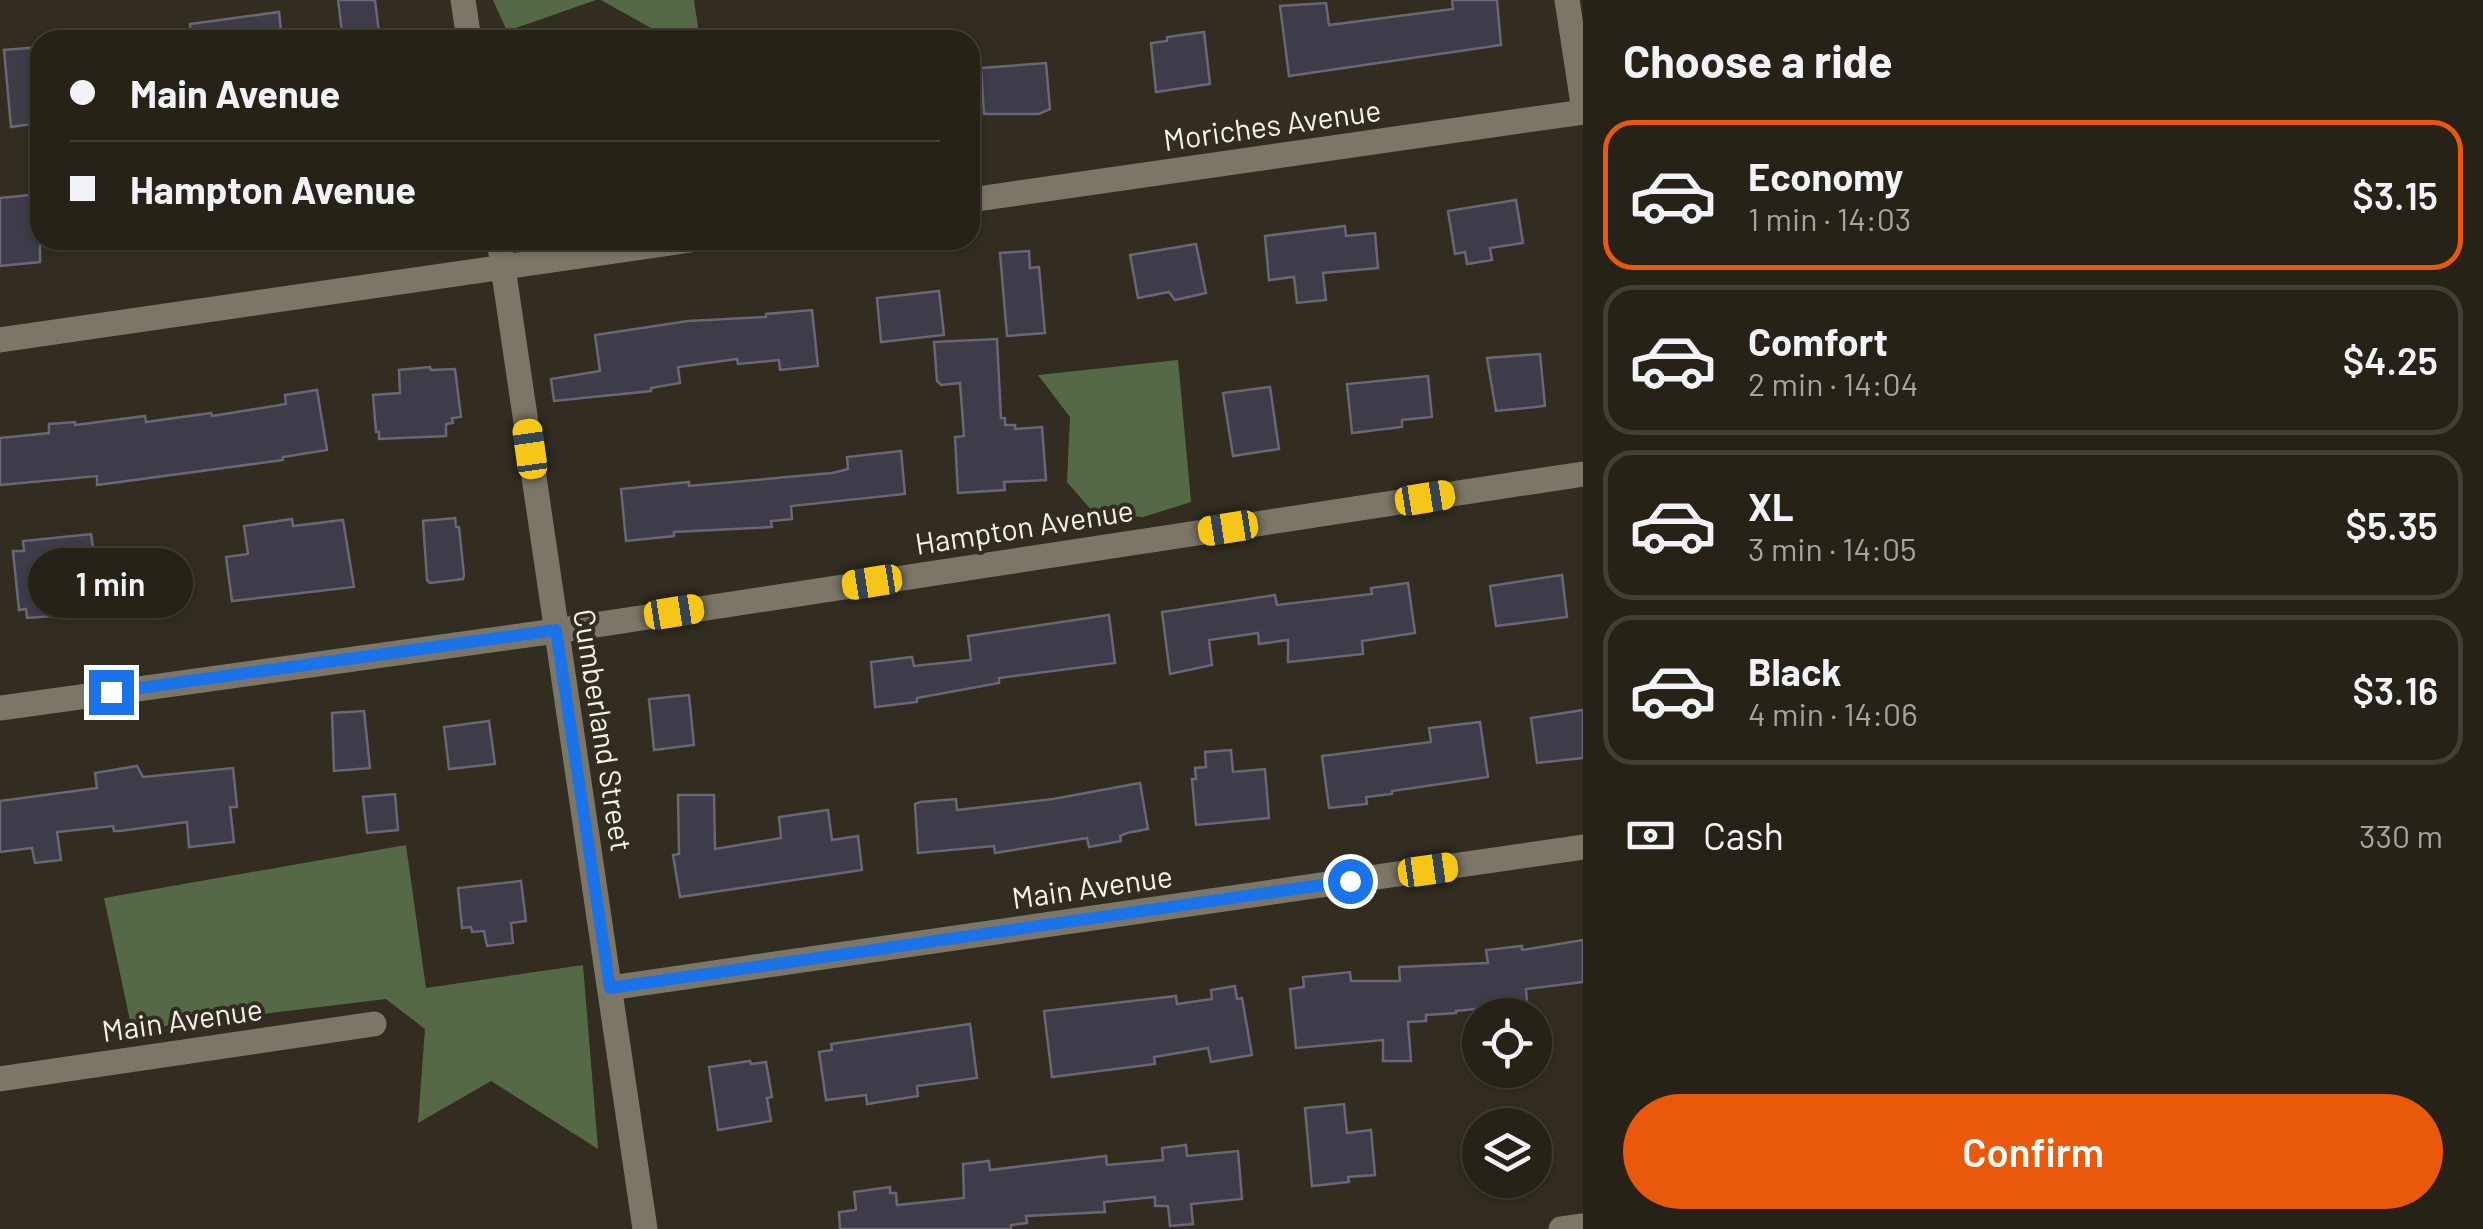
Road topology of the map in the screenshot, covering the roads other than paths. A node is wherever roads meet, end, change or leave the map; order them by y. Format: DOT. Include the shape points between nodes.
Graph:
graph roads {
  1 [pos="463,0"];
  2 [pos="1567,0"];
  3 [pos="468,30"];
  4 [pos="1583,104"];
  5 [pos="1583,112"];
  6 [pos="980,199"];
  7 [pos="501,250"];
  8 [pos="622,250"];
  9 [pos="504,267"];
  10 [pos="0,340"];
  11 [pos="1583,474"];
  12 [pos="556,630"];
  13 [pos="0,708"];
  14 [pos="1583,848"];
  15 [pos="610,988"];
  16 [pos="374,1024"];
  17 [pos="0,1079"];
  18 [pos="1583,1226"];
  19 [pos="646,1229"];
  20 [pos="1561,1229"];
  1 -- 3 [label="street"];
  2 -- 4 [label="street"];
  5 -- 6 [label="street, Moriches Avenue"];
  7 -- 9 [label="street, Cumberland Street"];
  8 -- 9 [label="street"];
  9 -- 10 [label="street"];
  9 -- 12 [label="street, Cumberland Street"];
  11 -- 12 [label="street, Hampton Avenue"];
  12 -- 13 [label="street, Hampton Avenue"];
  12 -- 15 [label="street, Cumberland Street"];
  14 -- 15 [label="street, Main Avenue"];
  15 -- 19 [label="street, Cumberland Street"];
  16 -- 17 [label="street, Main Avenue"];
  18 -- 20 [label="street"];
}
